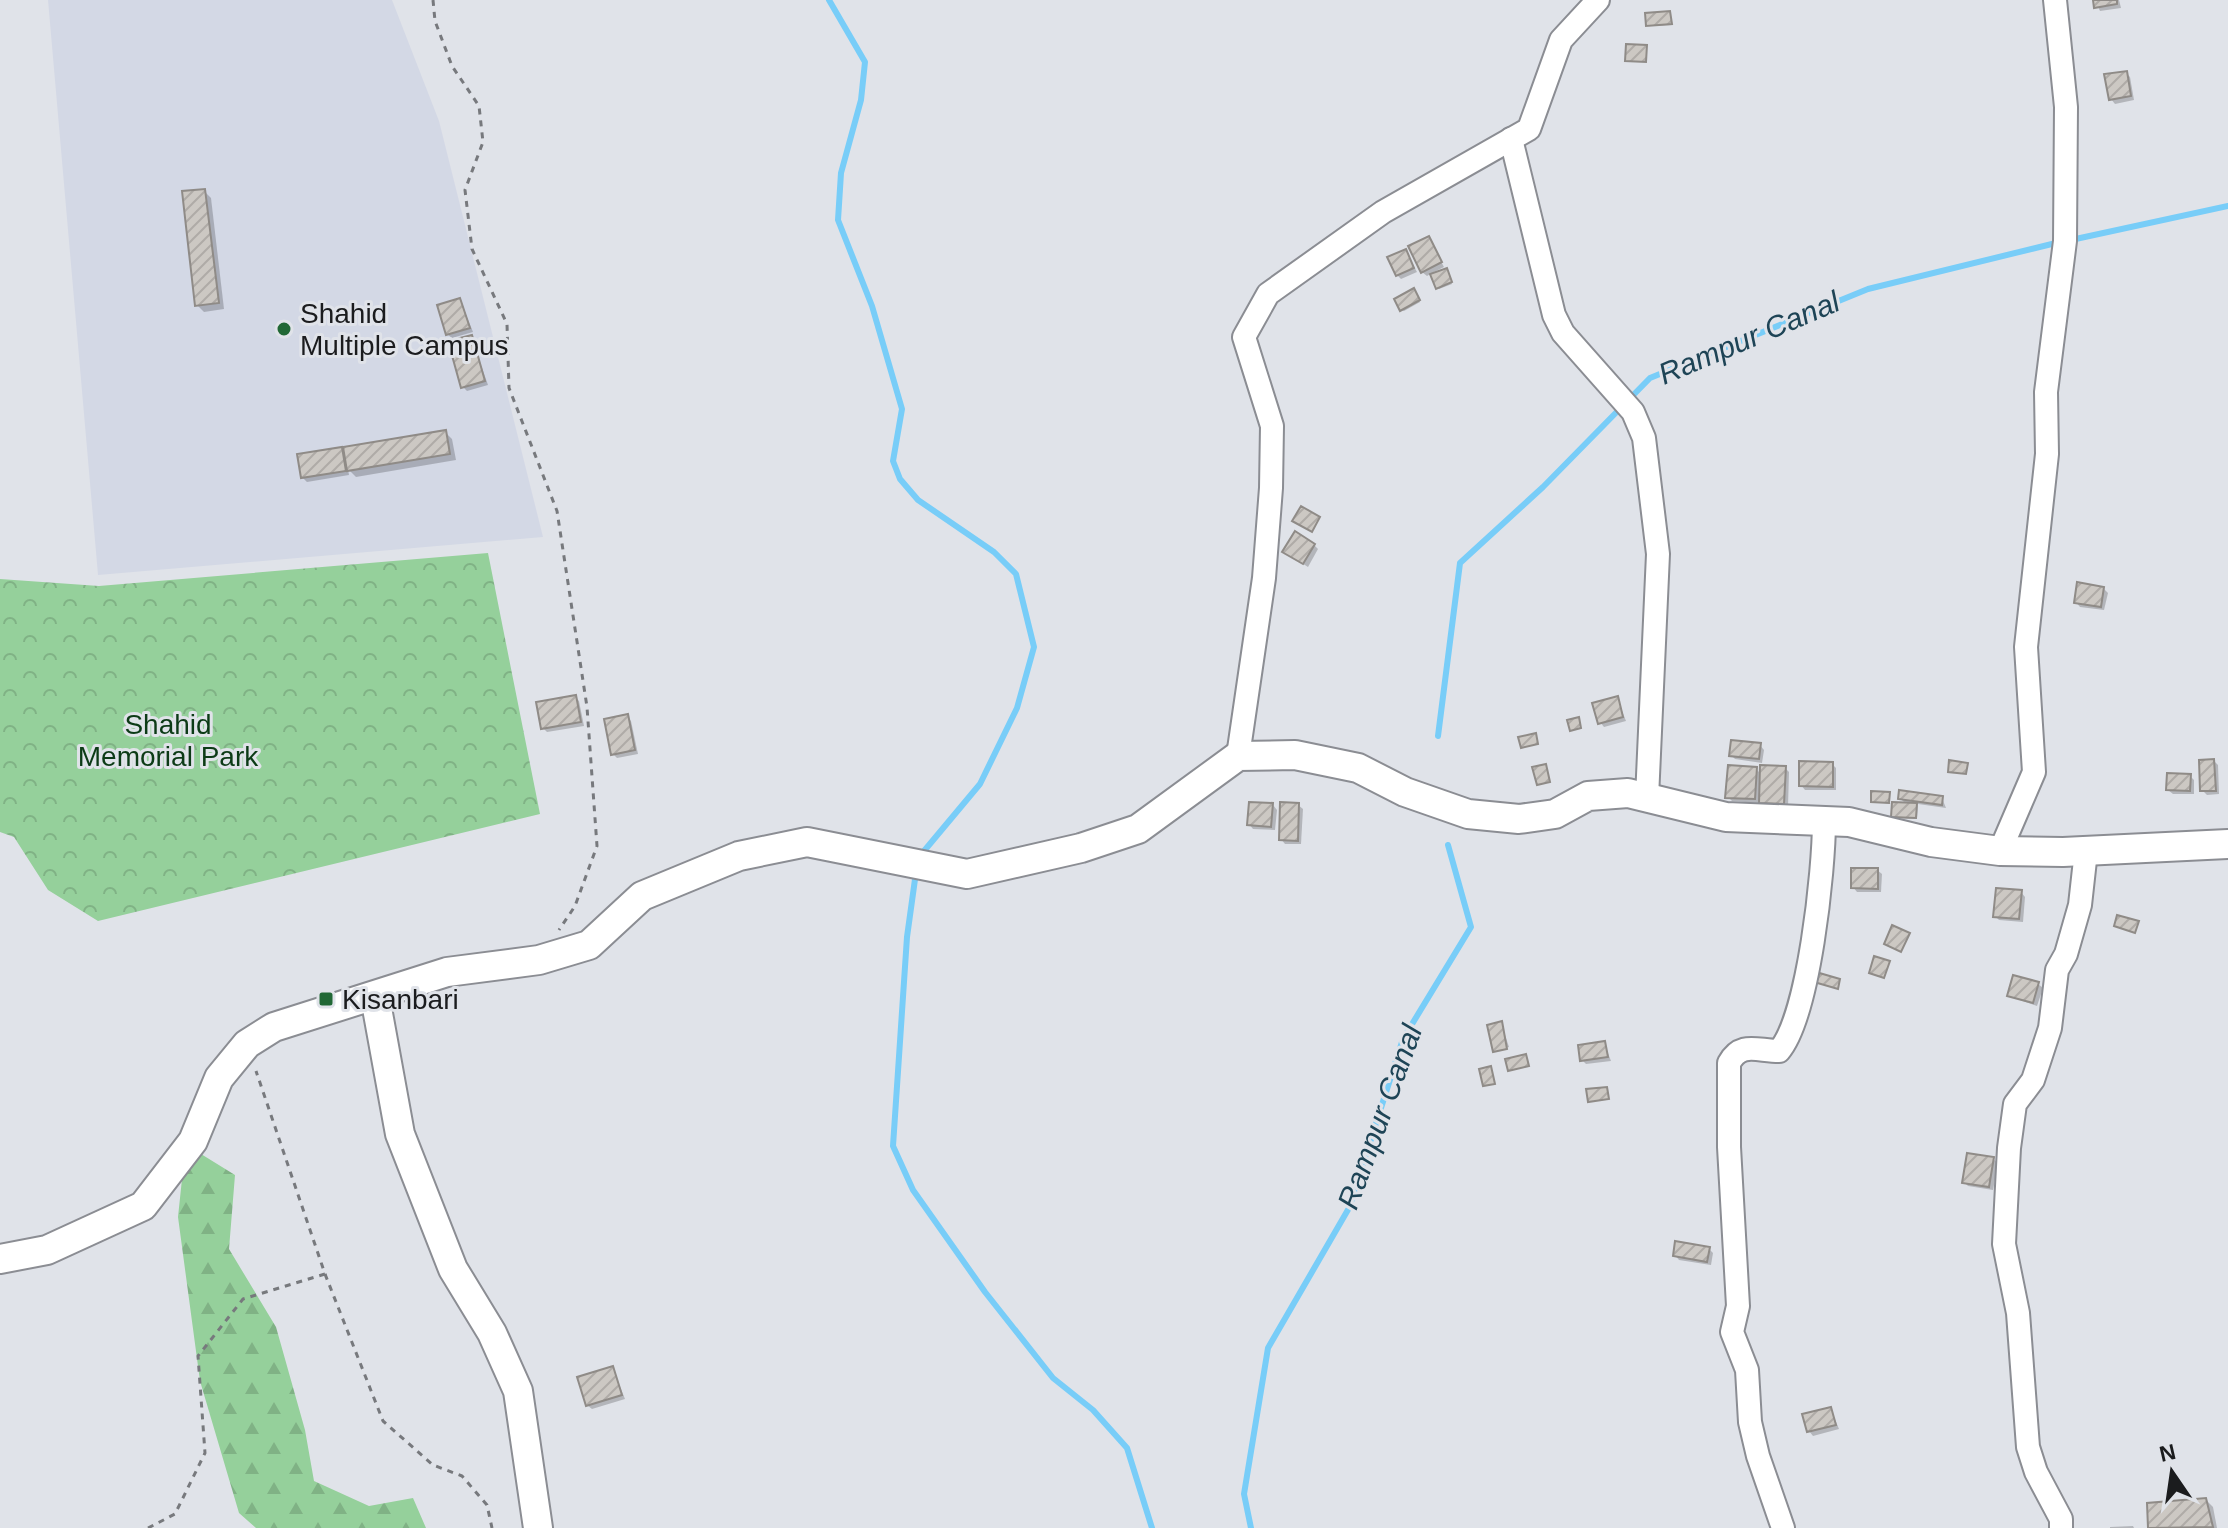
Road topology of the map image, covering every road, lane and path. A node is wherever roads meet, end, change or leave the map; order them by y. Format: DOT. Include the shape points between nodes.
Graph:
graph roads {
  1 [pos="433,0"];
  2 [pos="1598,0"];
  3 [pos="2055,0"];
  4 [pos="1511,139"];
  5 [pos="1238,756"];
  6 [pos="1647,798"];
  7 [pos="1824,821"];
  8 [pos="2228,844"];
  9 [pos="2000,851"];
  10 [pos="2086,851"];
  11 [pos="539,960"];
  12 [pos="375,997"];
  13 [pos="247,1044"];
  14 [pos="0,1259"];
  15 [pos="325,1274"];
  16 [pos="148,1528"];
  17 [pos="492,1528"];
  18 [pos="538,1528"];
  19 [pos="1783,1528"];
  20 [pos="2061,1528"];
  1 -- 11 [label="path" via="452,66 479,106 483,142 465,190 472,249 507,324 509,388 557,511 587,707 597,846 575,906"];
  2 -- 4 [label="street" via="1561,40 1529,129"];
  3 -- 9 [label="street" via="2066,107 2065,241 2046,392 2047,454 2026,647 2034,772"];
  4 -- 5 [label="street" via="1383,212 1268,294 1244,337 1272,426 1264,578"];
  4 -- 6 [label="street" via="1554,315 1563,333 1633,412 1644,438 1658,554"];
  5 -- 6 [label="main road" via="1295,755 1358,768 1405,792 1468,814 1519,819 1555,814 1588,796 1628,793"];
  5 -- 11 [label="main road" via="1138,829 1010,866 967,874 807,842 739,856 642,896 589,945"];
  6 -- 7 [label="main road" via="1726,817"];
  7 -- 9 [label="main road"];
  7 -- 19 [label="street" via="1819,888 1796,1018 1787,1041 1779,1051 1746,1046 1735,1051 1729,1063 1738,1306 1732,1332 1747,1370 1758,1456"];
  8 -- 10 [label="main road"];
  9 -- 10 [label="main road"];
  10 -- 20 [label="street" via="2080,905 2057,970 2047,1042 2033,1080 2015,1104 2004,1244 2018,1313 2028,1447"];
  11 -- 12 [label="main road" via="447,972"];
  12 -- 13 [label="main road" via="274,1027"];
  12 -- 18 [label="main road" via="400,1134 453,1269 492,1333 518,1391"];
  13 -- 14 [label="main road" via="219,1078 193,1141 143,1206 47,1250"];
  13 -- 15 [label="path"];
  15 -- 16 [label="path" via="243,1299 198,1356 205,1453 175,1514"];
  15 -- 17 [label="path" via="383,1421 433,1465 462,1476 487,1505"];
}
